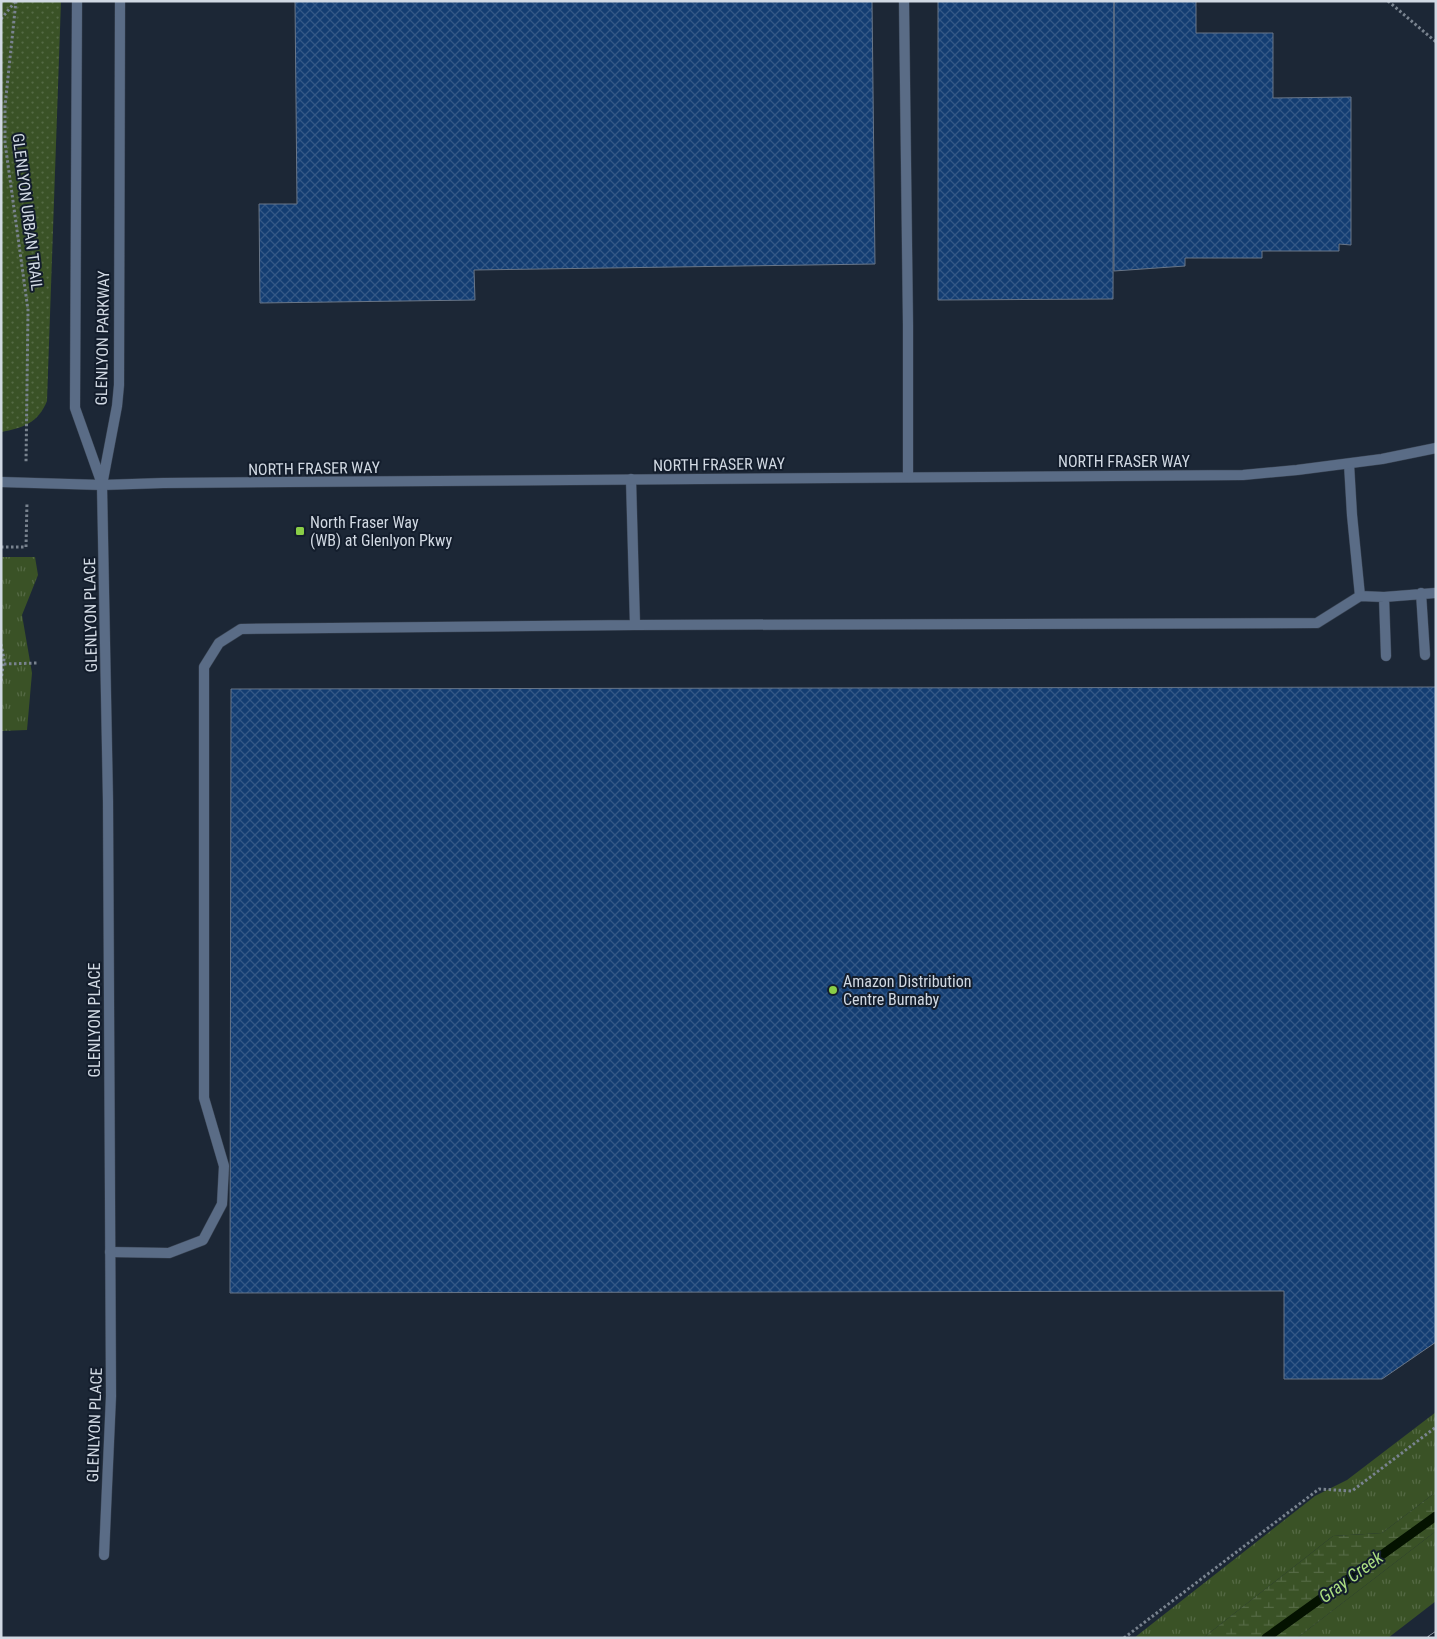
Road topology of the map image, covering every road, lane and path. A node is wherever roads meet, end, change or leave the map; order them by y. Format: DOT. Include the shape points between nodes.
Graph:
graph roads {
  1 [pos="16,1"];
  2 [pos="77,1"];
  3 [pos="120,1"];
  4 [pos="904,1"];
  5 [pos="1388,1"];
  6 [pos="1,19"];
  7 [pos="1436,42"];
  8 [pos="26,426"];
  9 [pos="1436,448"];
  10 [pos="1349,464"];
  11 [pos="908,477"];
  12 [pos="631,479"];
  13 [pos="1,482"];
  14 [pos="102,485"];
  15 [pos="27,525"];
  16 [pos="1,547"];
  17 [pos="1435,593"];
  18 [pos="1421,594"];
  19 [pos="1360,596"];
  20 [pos="1384,597"];
  21 [pos="635,625"];
  22 [pos="1,644"];
  23 [pos="1425,655"];
  24 [pos="1386,656"];
  25 [pos="38,663"];
  26 [pos="4,664"];
  27 [pos="1,680"];
  28 [pos="110,1252"];
  29 [pos="1436,1427"];
  30 [pos="104,1555"];
  31 [pos="1124,1638"];
  1 -- 6 [label="path"];
  1 -- 8 [label="path, GLENLYON URBAN TRAIL" via="5,144 28,310"];
  2 -- 14 [label="street, GLENLYON PARKWAY" via="74,408"];
  3 -- 14 [label="street, GLENLYON PARKWAY" via="119,385"];
  4 -- 11 [label="street"];
  5 -- 7 [label="path"];
  9 -- 10 [label="street, NORTH FRASER WAY"];
  10 -- 11 [label="street, NORTH FRASER WAY" via="1243,475"];
  10 -- 19 [label="street"];
  11 -- 12 [label="street, NORTH FRASER WAY"];
  12 -- 14 [label="street, NORTH FRASER WAY"];
  12 -- 21 [label="street"];
  13 -- 14 [label="street, NORTH FRASER WAY"];
  14 -- 28 [label="street, GLENLYON PLACE" via="108,801"];
  15 -- 16 [label="path" via="26,547"];
  17 -- 18 [label="street"];
  18 -- 20 [label="street"];
  18 -- 23 [label="street"];
  19 -- 20 [label="street"];
  19 -- 21 [label="street" via="1317,624"];
  20 -- 24 [label="street"];
  21 -- 28 [label="street" via="241,629 219,643 204,667 204,1098 224,1166 222,1204 203,1240 169,1253"];
  22 -- 26 [label="path"];
  25 -- 26 [label="path"];
  26 -- 27 [label="path"];
  28 -- 30 [label="street, GLENLYON PLACE" via="111,1396"];
  29 -- 31 [label="path" via="1352,1491 1319,1489"];
}
